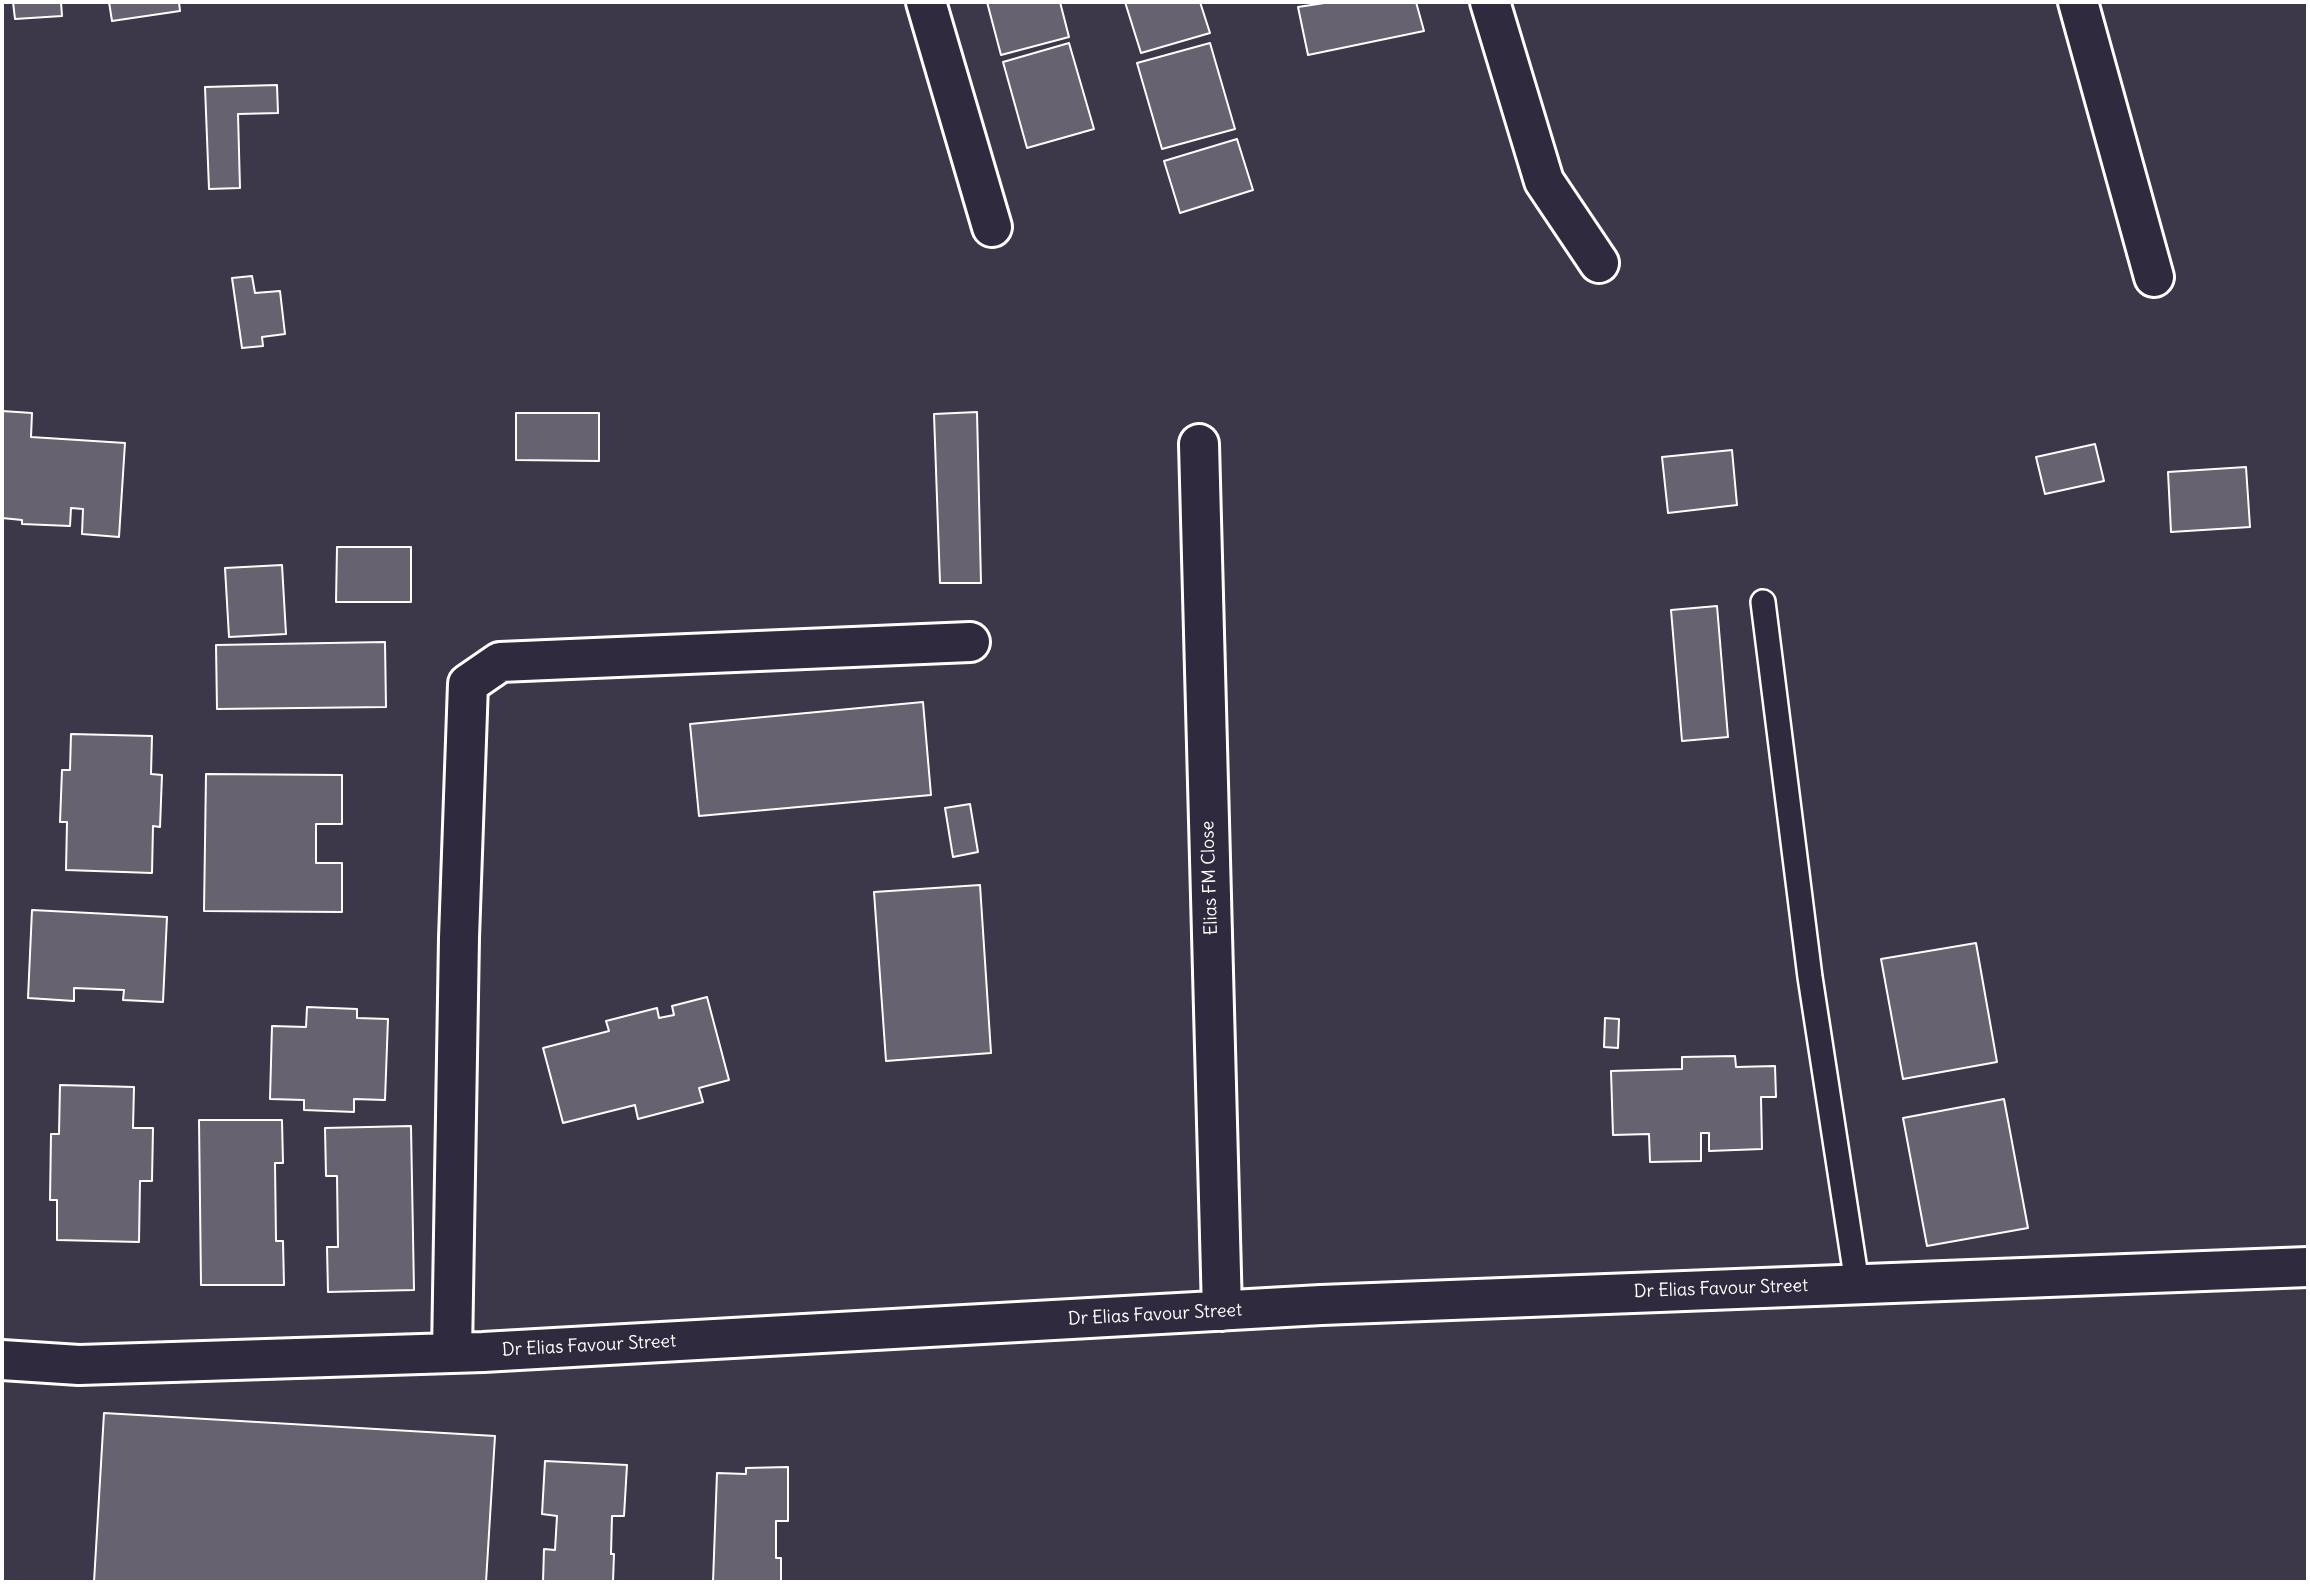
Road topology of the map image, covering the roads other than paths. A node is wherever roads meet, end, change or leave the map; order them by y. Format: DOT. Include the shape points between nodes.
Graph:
graph roads {
  1 [pos="926,2"];
  2 [pos="1490,2"];
  3 [pos="2078,2"];
  4 [pos="992,227"];
  5 [pos="1600,263"];
  6 [pos="2154,277"];
  7 [pos="1199,444"];
  8 [pos="1763,602"];
  9 [pos="970,642"];
  10 [pos="2308,1267"];
  11 [pos="1857,1283"];
  12 [pos="1222,1311"];
  13 [pos="452,1353"];
  14 [pos="2,1360"];
  1 -- 4 [label="street"];
  2 -- 5 [label="street" via="1544,181"];
  3 -- 6 [label="street"];
  7 -- 12 [label="street, Elias FM Close"];
  8 -- 11 [label="lane" via="1810,977"];
  9 -- 13 [label="street" via="500,662 468,684"];
  10 -- 11 [label="street, Dr Elias Favour Street"];
  11 -- 12 [label="street, Dr Elias Favour Street"];
  12 -- 13 [label="street, Dr Elias Favour Street"];
  13 -- 14 [label="street, Dr Elias Favour Street" via="79,1365"];
}
